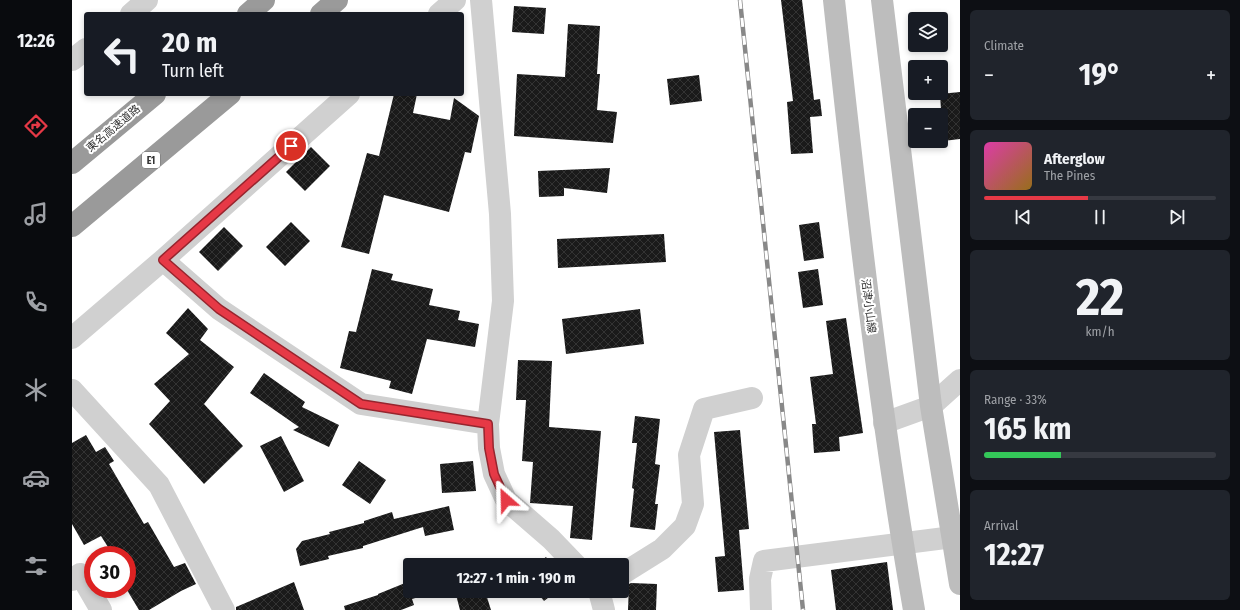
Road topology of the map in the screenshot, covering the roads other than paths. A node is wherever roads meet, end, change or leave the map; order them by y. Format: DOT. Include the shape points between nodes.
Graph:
graph roads {
  1 [pos="147,0"];
  2 [pos="264,0"];
  3 [pos="337,0"];
  4 [pos="455,0"];
  5 [pos="481,0"];
  6 [pos="834,0"];
  7 [pos="882,0"];
  8 [pos="133,12"];
  9 [pos="250,12"];
  10 [pos="323,12"];
  11 [pos="441,12"];
  12 [pos="84,51"];
  13 [pos="72,60"];
  14 [pos="153,96"];
  15 [pos="228,96"];
  16 [pos="347,96"];
  17 [pos="72,163"];
  18 [pos="72,226"];
  19 [pos="163,260"];
  20 [pos="72,338"];
  21 [pos="960,380"];
  22 [pos="72,390"];
  23 [pos="752,398"];
  24 [pos="931,406"];
  25 [pos="884,423"];
  26 [pos="488,424"];
  27 [pos="953,537"];
  28 [pos="902,543"];
  29 [pos="569,558"];
  30 [pos="629,570"];
  31 [pos="72,580"];
  32 [pos="960,584"];
  33 [pos="601,598"];
  34 [pos="101,610"];
  35 [pos="224,610"];
  36 [pos="604,610"];
  37 [pos="761,610"];
  38 [pos="914,610"];
  1 -- 8 [label="street"];
  2 -- 9 [label="highway"];
  3 -- 10 [label="highway"];
  4 -- 11 [label="street"];
  5 -- 26 [label="street" via="500,214 503,301"];
  6 -- 25 [label="main road, 沼津小山線"];
  7 -- 24 [label="main road"];
  12 -- 13 [label="street"];
  14 -- 17 [label="highway, 東名高速道路"];
  15 -- 18 [label="highway, E1"];
  16 -- 19 [label="street"];
  19 -- 20 [label="street"];
  19 -- 26 [label="street" via="219,309 361,404"];
  21 -- 24 [label="street"];
  22 -- 35 [label="street" via="159,485"];
  23 -- 30 [label="street" via="704,409 689,455 693,504 685,526 662,549"];
  24 -- 25 [label="street"];
  24 -- 27 [label="main road"];
  25 -- 28 [label="main road, 沼津小山線"];
  26 -- 29 [label="street" via="494,474 506,500"];
  27 -- 28 [label="street"];
  27 -- 32 [label="main road"];
  28 -- 37 [label="street" via="764,561 760,579"];
  28 -- 38 [label="main road, 沼津小山線"];
  31 -- 34 [label="street" via="80,574"];
  33 -- 36 [label="street"];
}
